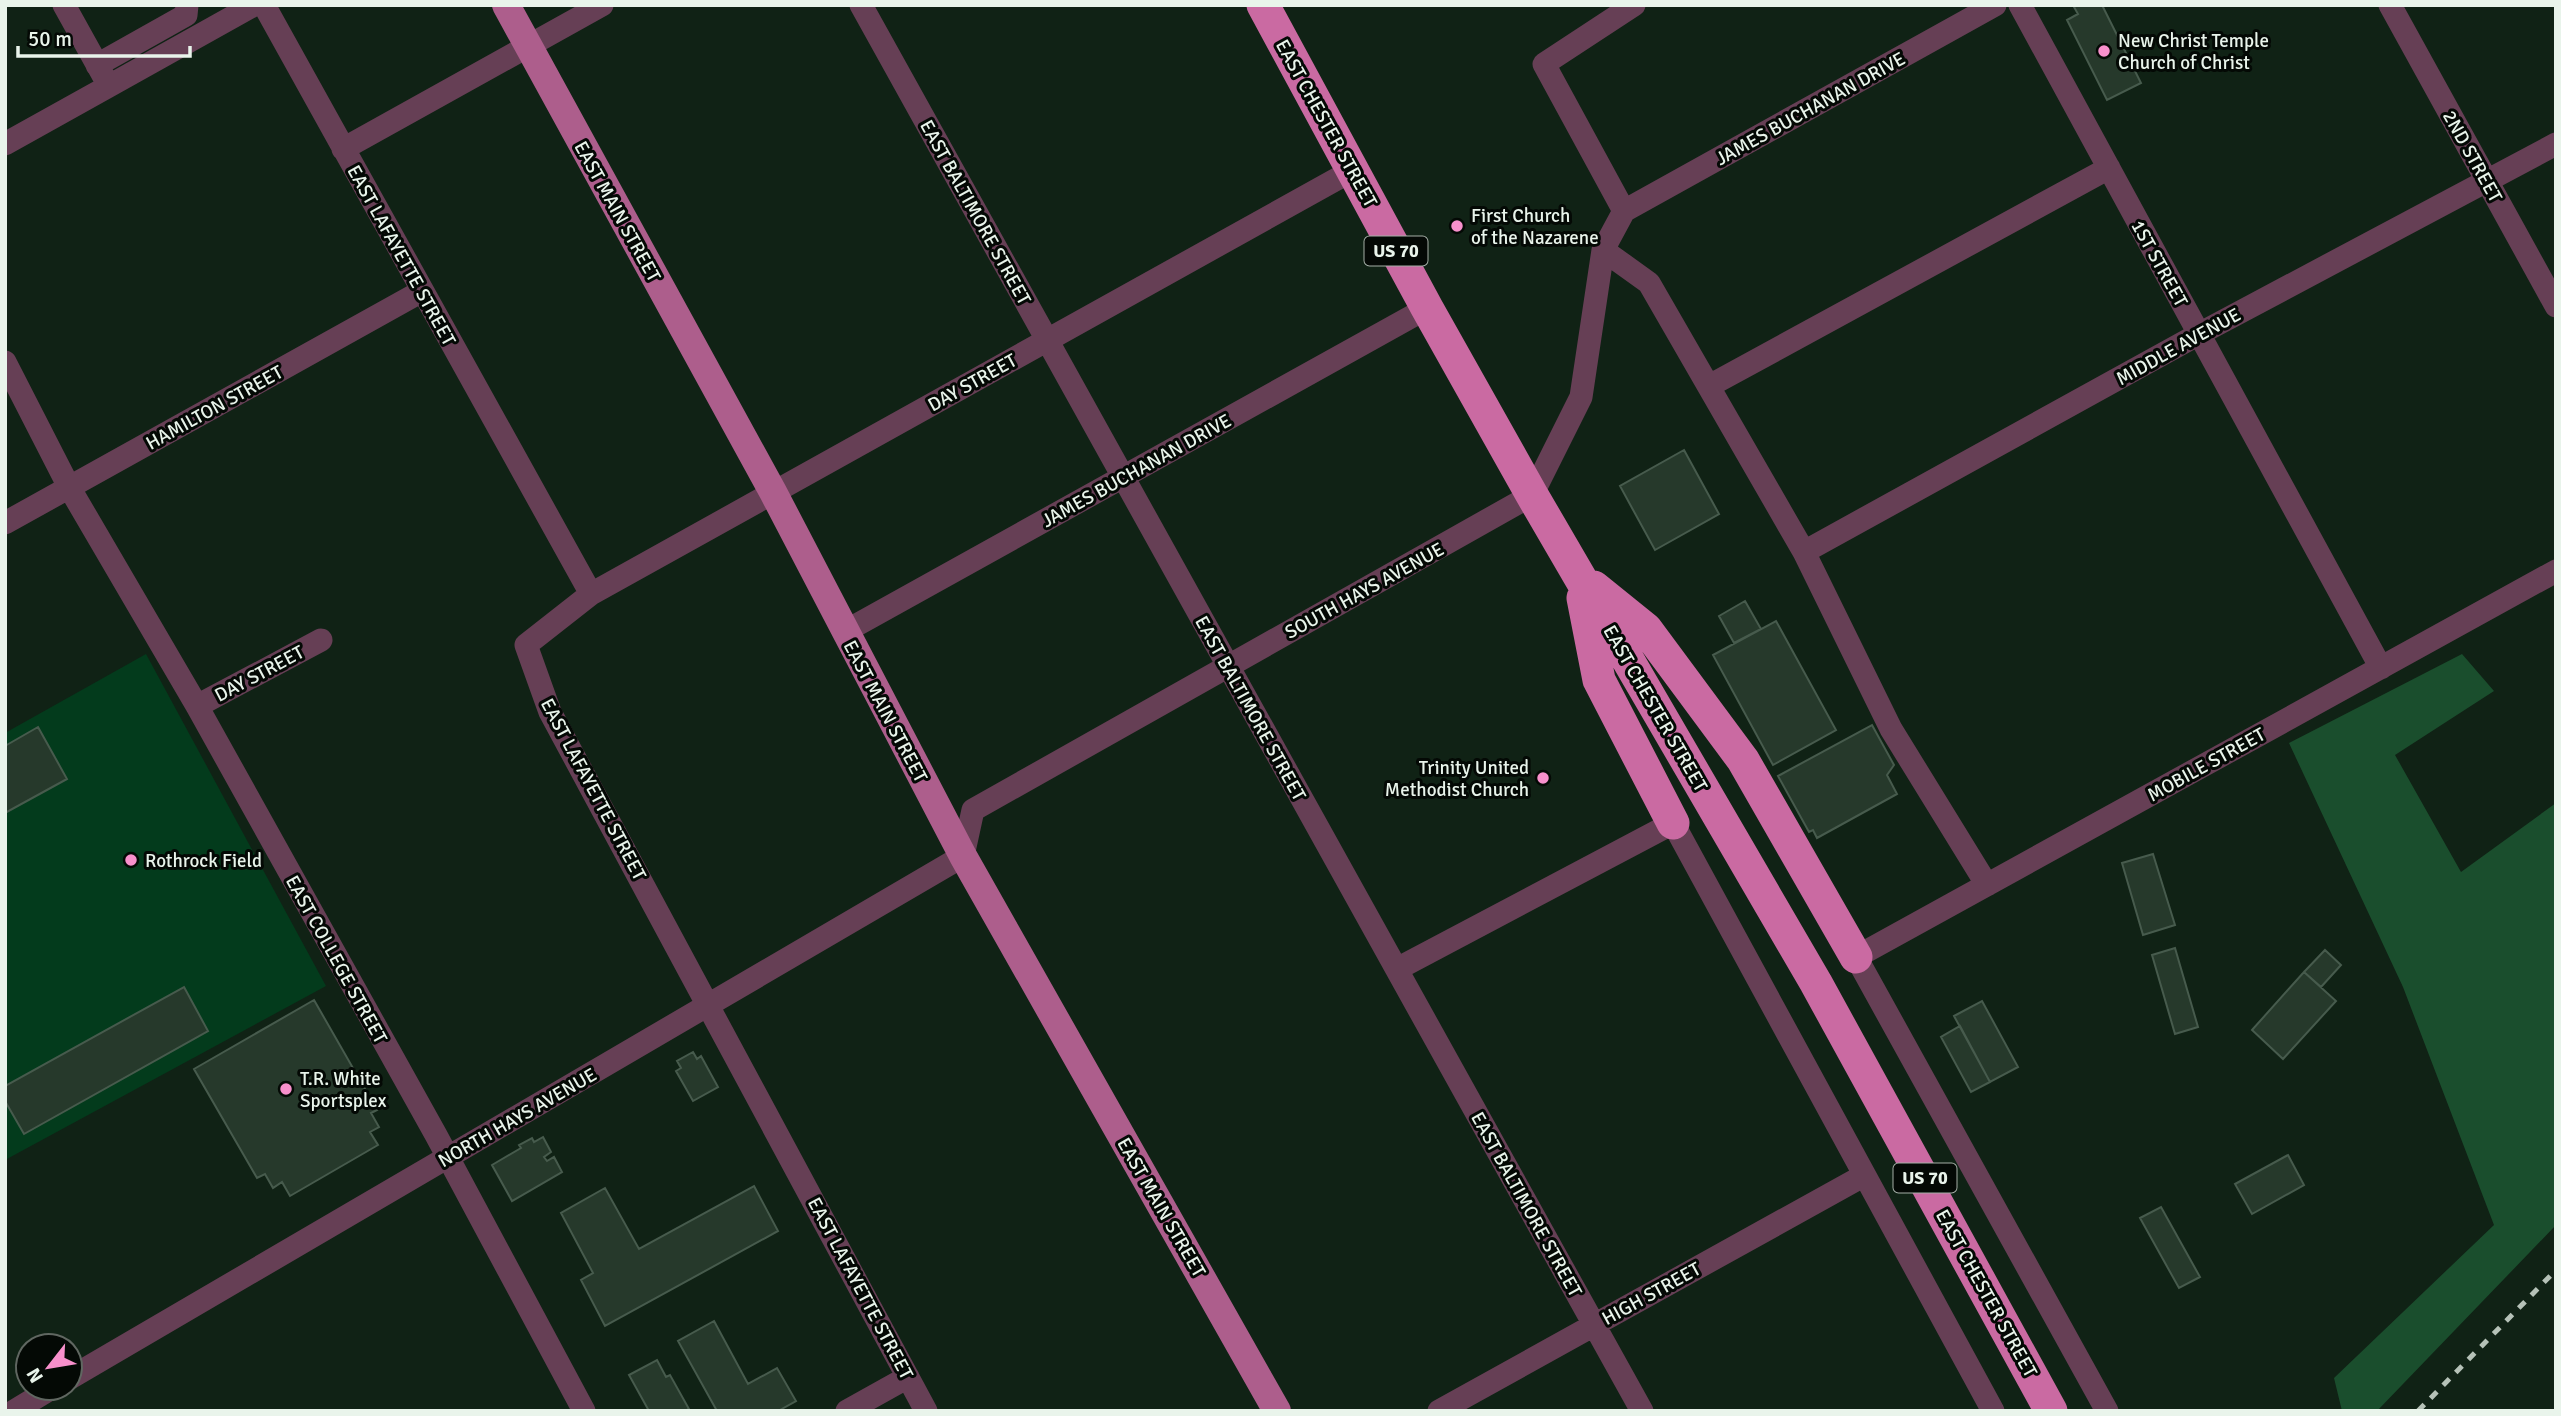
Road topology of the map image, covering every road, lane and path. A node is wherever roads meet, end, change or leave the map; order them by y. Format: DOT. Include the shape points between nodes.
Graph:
graph roads {
  1 [pos="64,5"];
  2 [pos="187,5"];
  3 [pos="254,5"];
  4 [pos="264,5"];
  5 [pos="506,5"];
  6 [pos="603,5"];
  7 [pos="861,5"];
  8 [pos="1263,5"];
  9 [pos="1995,5"];
  10 [pos="2020,5"];
  11 [pos="2390,5"];
  12 [pos="1633,6"];
  13 [pos="528,47"];
  14 [pos="97,65"];
  15 [pos="109,86"];
  16 [pos="5,144"];
  17 [pos="2556,144"];
  18 [pos="343,149"];
  19 [pos="2109,168"];
  20 [pos="1353,170"];
  21 [pos="2487,182"];
  22 [pos="1624,211"];
  23 [pos="1603,250"];
  24 [pos="422,291"];
  25 [pos="2556,306"];
  26 [pos="1427,308"];
  27 [pos="2199,334"];
  28 [pos="1047,340"];
  29 [pos="5,362"];
  30 [pos="1709,386"];
  31 [pos="1123,477"];
  32 [pos="69,487"];
  33 [pos="773,492"];
  34 [pos="1532,495"];
  35 [pos="5,523"];
  36 [pos="1804,552"];
  37 [pos="2556,571"];
  38 [pos="1579,575"];
  39 [pos="591,594"];
  40 [pos="844,632"];
  41 [pos="321,640"];
  42 [pos="1228,666"];
  43 [pos="2381,668"];
  44 [pos="197,706"];
  45 [pos="1673,823"];
  46 [pos="963,856"];
  47 [pos="1987,885"];
  48 [pos="1856,957"];
  49 [pos="1396,969"];
  50 [pos="710,1005"];
  51 [pos="448,1158"];
  52 [pos="1863,1175"];
  53 [pos="1594,1325"];
  54 [pos="84,1370"];
  55 [pos="908,1377"];
  56 [pos="28,1402"];
  57 [pos="13,1411"];
  58 [pos="584,1411"];
  59 [pos="847,1411"];
  60 [pos="926,1411"];
  61 [pos="1277,1411"];
  62 [pos="1439,1411"];
  63 [pos="1642,1411"];
  64 [pos="1993,1411"];
  65 [pos="2051,1411"];
  66 [pos="2108,1411"];
  1 -- 14 [label="street"];
  2 -- 14 [label="street" via="187,15"];
  3 -- 15 [label="street"];
  4 -- 18 [label="street, EAST LAFAYETTE STREET"];
  5 -- 13 [label="main road, EAST MAIN STREET"];
  6 -- 13 [label="street"];
  7 -- 28 [label="street, EAST BALTIMORE STREET"];
  8 -- 20 [label="highway, EAST CHESTER STREET / US 70"];
  9 -- 22 [label="street, JAMES BUCHANAN DRIVE"];
  10 -- 19 [label="street, 1ST STREET"];
  11 -- 21 [label="street, 2ND STREET"];
  12 -- 22 [label="street" via="1544,64"];
  13 -- 18 [label="street"];
  13 -- 33 [label="main road, EAST MAIN STREET"];
  14 -- 15 [label="street"];
  15 -- 16 [label="street"];
  17 -- 21 [label="street, MIDDLE AVENUE"];
  18 -- 24 [label="street, EAST LAFAYETTE STREET"];
  19 -- 27 [label="street, 1ST STREET"];
  19 -- 30 [label="street"];
  20 -- 26 [label="highway, EAST CHESTER STREET / US 70"];
  20 -- 28 [label="street, DAY STREET"];
  21 -- 25 [label="street, 2ND STREET"];
  21 -- 27 [label="street, MIDDLE AVENUE"];
  22 -- 23 [label="street"];
  23 -- 30 [label="street" via="1649,283"];
  23 -- 34 [label="street" via="1581,397"];
  24 -- 32 [label="street, HAMILTON STREET"];
  24 -- 39 [label="street, EAST LAFAYETTE STREET"];
  26 -- 31 [label="street, JAMES BUCHANAN DRIVE"];
  26 -- 34 [label="highway, EAST CHESTER STREET / US 70"];
  27 -- 36 [label="street, MIDDLE AVENUE"];
  27 -- 43 [label="street, 1ST STREET"];
  28 -- 31 [label="street, EAST BALTIMORE STREET"];
  28 -- 33 [label="street, DAY STREET"];
  29 -- 32 [label="street, EAST COLLEGE STREET"];
  30 -- 36 [label="street"];
  31 -- 40 [label="street, JAMES BUCHANAN DRIVE"];
  31 -- 42 [label="street, EAST BALTIMORE STREET"];
  32 -- 35 [label="street, HAMILTON STREET"];
  32 -- 44 [label="street, EAST COLLEGE STREET"];
  33 -- 39 [label="street, DAY STREET"];
  33 -- 40 [label="main road, EAST MAIN STREET"];
  34 -- 38 [label="highway, EAST CHESTER STREET / US 70"];
  34 -- 42 [label="street, SOUTH HAYS AVENUE"];
  36 -- 47 [label="street" via="1891,729"];
  37 -- 43 [label="street, MOBILE STREET"];
  38 -- 45 [label="highway" via="1599,680"];
  38 -- 48 [label="highway" via="1646,629 1743,760"];
  38 -- 65 [label="highway, EAST CHESTER STREET / US 70" via="1795,946"];
  39 -- 50 [label="street, EAST LAFAYETTE STREET" via="526,645 550,712"];
  40 -- 46 [label="main road, EAST MAIN STREET"];
  41 -- 44 [label="street, DAY STREET"];
  42 -- 46 [label="street, SOUTH HAYS AVENUE" via="973,810"];
  42 -- 49 [label="street, EAST BALTIMORE STREET"];
  43 -- 47 [label="street, MOBILE STREET"];
  44 -- 51 [label="street, EAST COLLEGE STREET"];
  45 -- 49 [label="street"];
  45 -- 52 [label="street"];
  46 -- 50 [label="street, NORTH HAYS AVENUE"];
  46 -- 61 [label="main road, EAST MAIN STREET"];
  47 -- 48 [label="street, MOBILE STREET"];
  48 -- 66 [label="street"];
  49 -- 53 [label="street, EAST BALTIMORE STREET"];
  50 -- 51 [label="street, NORTH HAYS AVENUE"];
  50 -- 55 [label="street, EAST LAFAYETTE STREET"];
  51 -- 54 [label="street, NORTH HAYS AVENUE"];
  51 -- 58 [label="street, EAST COLLEGE STREET"];
  52 -- 53 [label="street, HIGH STREET"];
  52 -- 64 [label="street"];
  53 -- 62 [label="street, HIGH STREET"];
  53 -- 63 [label="street, EAST BALTIMORE STREET"];
  55 -- 59 [label="street"];
  55 -- 60 [label="street, EAST LAFAYETTE STREET"];
  56 -- 57 [label="street"];
}
